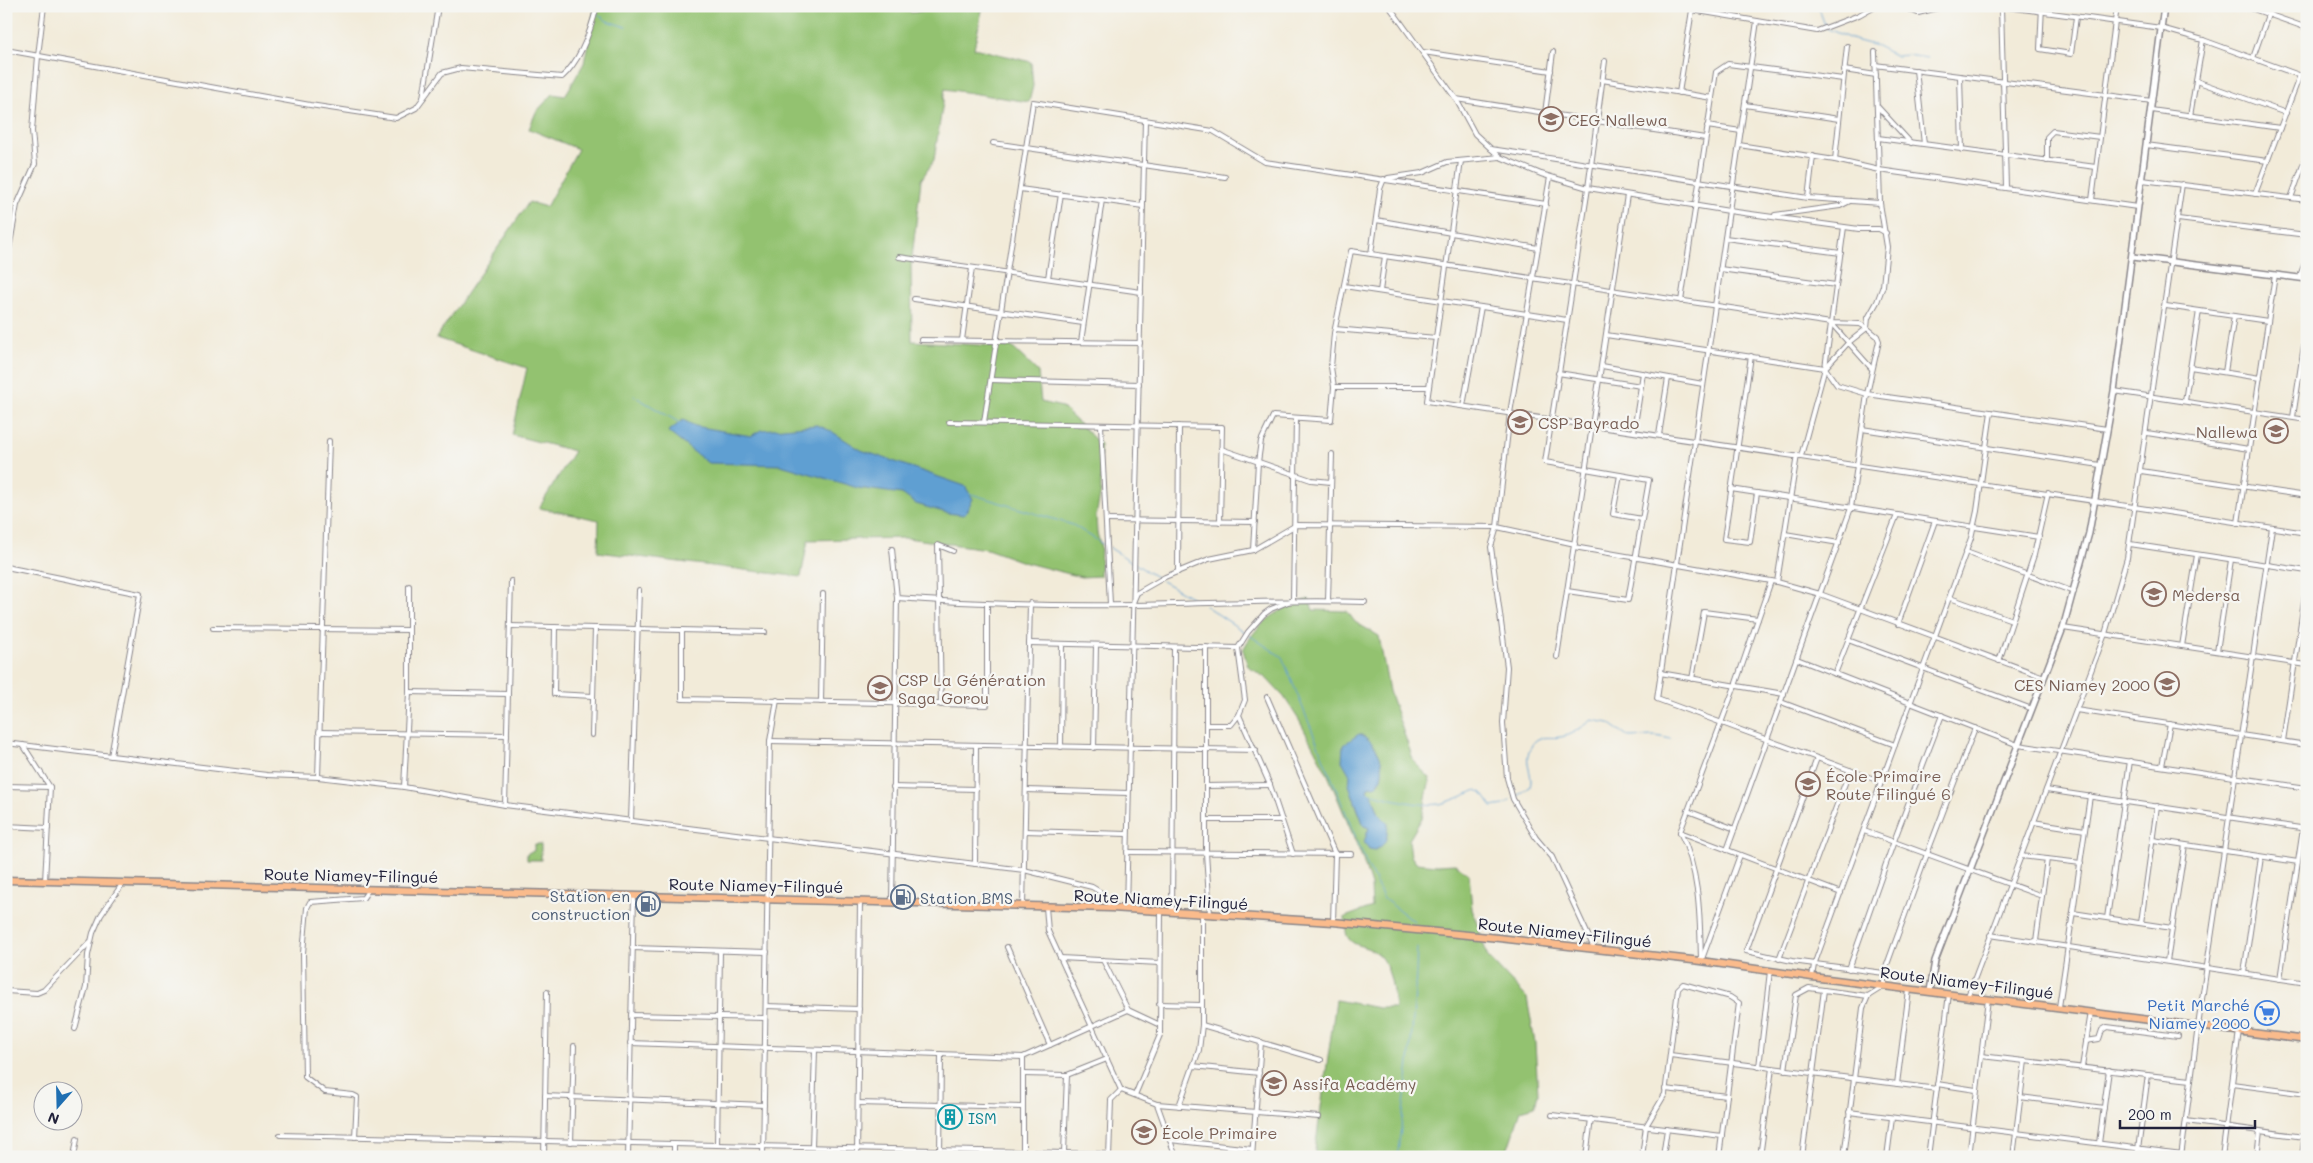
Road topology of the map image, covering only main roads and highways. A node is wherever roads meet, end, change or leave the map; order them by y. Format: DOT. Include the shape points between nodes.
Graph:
graph roads {
  1 [pos="6,880"];
  2 [pos="2307,1040"];
  1 -- 2 [label="main road, Route Niamey-Filingué" via="1111,908 1333,922 1594,948"];
}
